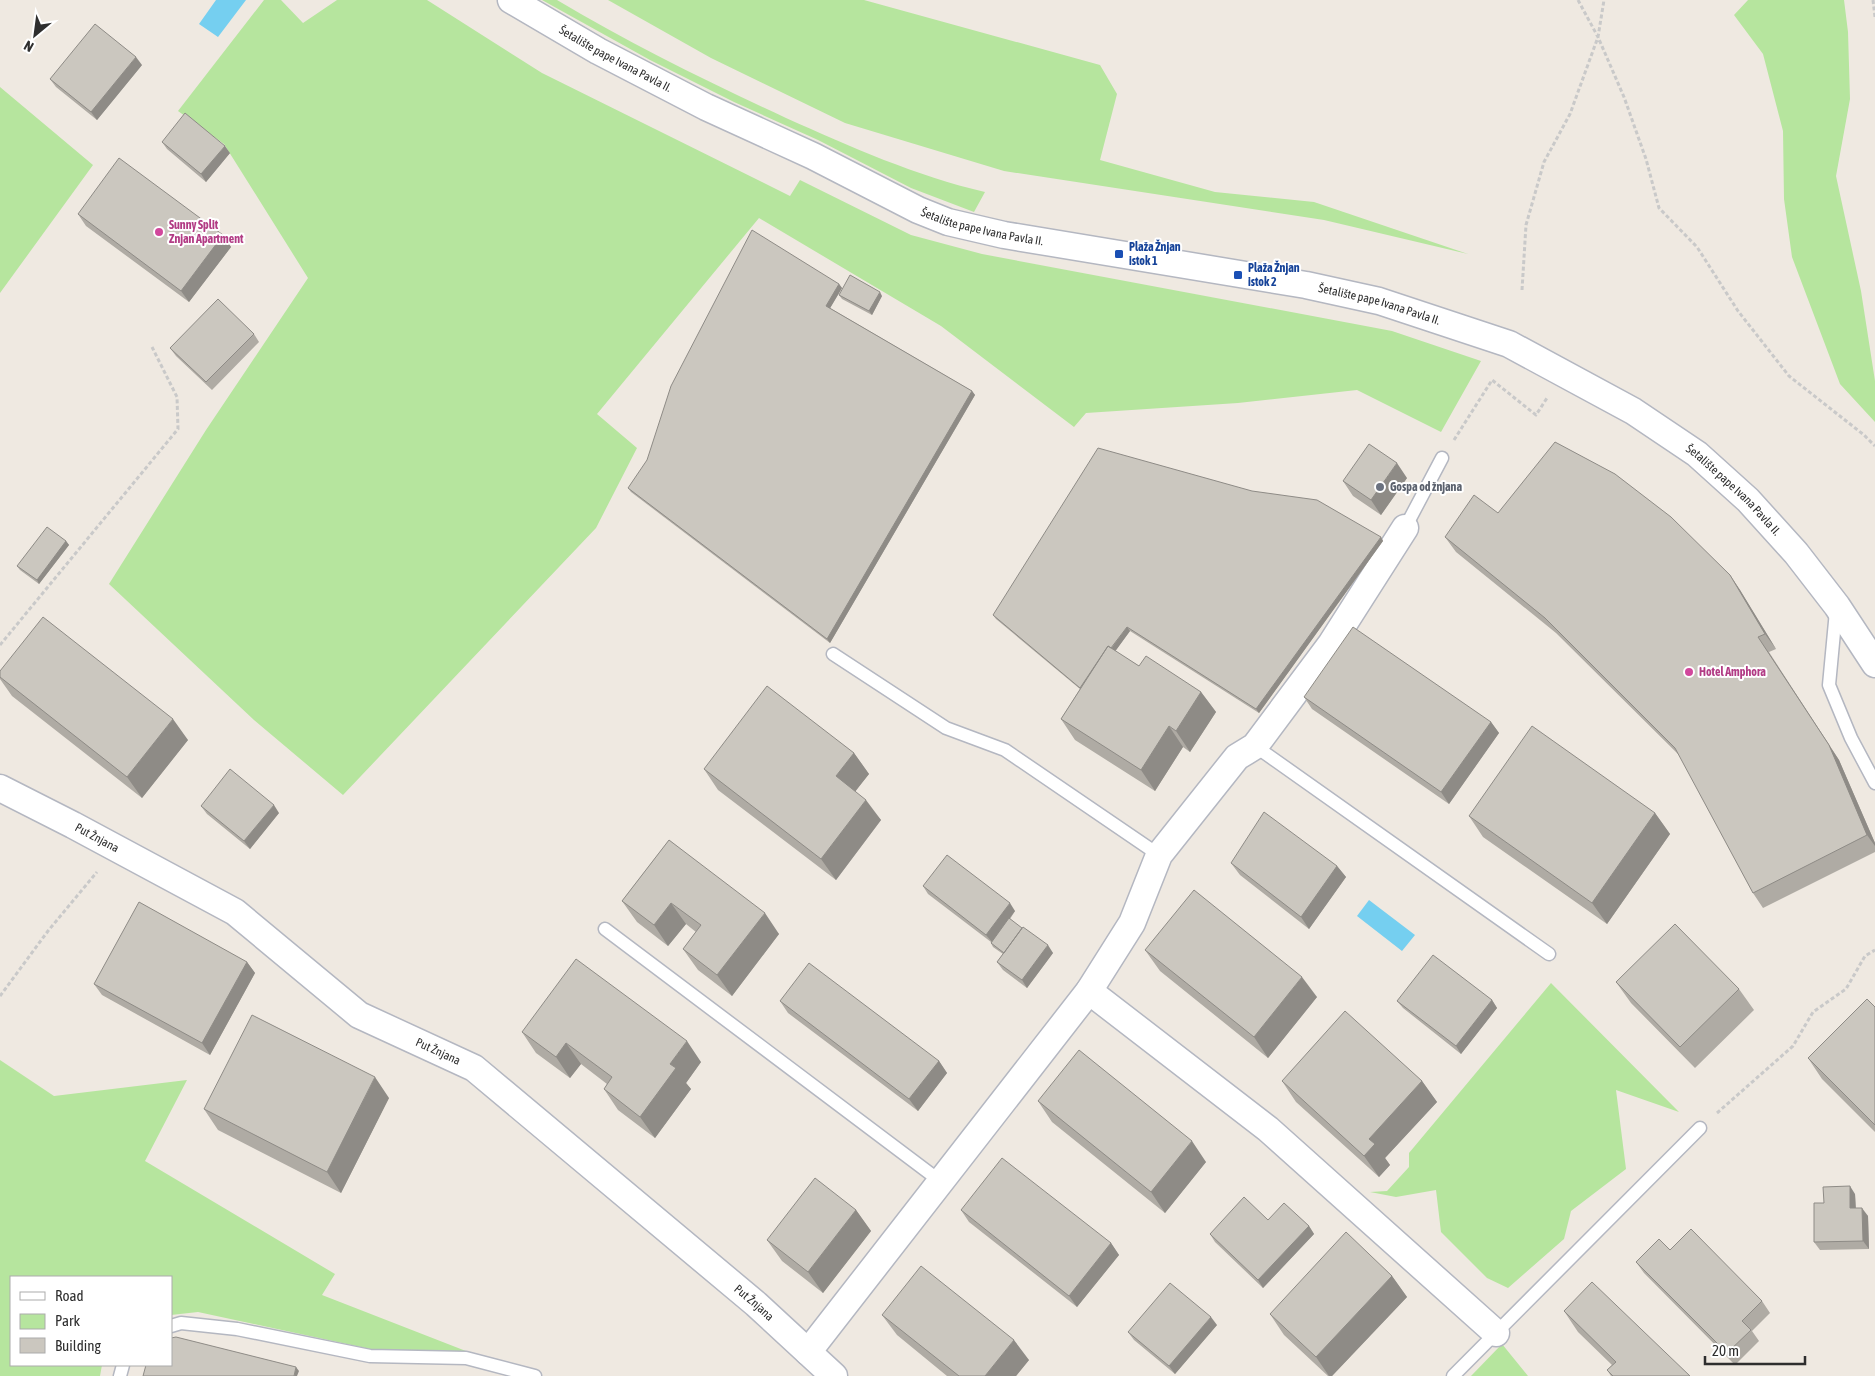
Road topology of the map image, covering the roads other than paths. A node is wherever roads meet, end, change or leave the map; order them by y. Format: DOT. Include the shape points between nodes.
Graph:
graph roads {
  1 [pos="511,0"];
  2 [pos="1442,458"];
  3 [pos="1405,528"];
  4 [pos="1837,606"];
  5 [pos="834,654"];
  6 [pos="1875,664"];
  7 [pos="1254,746"];
  8 [pos="1875,783"];
  9 [pos="0,788"];
  10 [pos="1159,855"];
  11 [pos="605,929"];
  12 [pos="1549,954"];
  13 [pos="1088,991"];
  14 [pos="1700,1128"];
  15 [pos="940,1182"];
  16 [pos="172,1326"];
  17 [pos="1496,1333"];
  18 [pos="808,1352"];
  19 [pos="535,1376"];
  20 [pos="834,1376"];
  21 [pos="1453,1376"];
  1 -- 4 [label="street, Šetalište pape Ivana Pavla II." via="598,52 697,103 948,222 1004,235 1306,285 1379,301 1509,344 1633,411 1697,454 1748,500 1796,553"];
  2 -- 3 [label="lane"];
  3 -- 7 [label="street" via="1331,644"];
  4 -- 6 [label="street, Šetalište pape Ivana Pavla II."];
  4 -- 8 [label="lane" via="1829,685"];
  5 -- 10 [label="lane" via="946,728 1005,750"];
  7 -- 10 [label="street" via="1237,757"];
  7 -- 12 [label="lane"];
  9 -- 18 [label="street, Put Žnjana" via="236,912 358,1015 474,1068 756,1304"];
  10 -- 13 [label="street" via="1132,923"];
  11 -- 15 [label="lane"];
  13 -- 15 [label="street"];
  13 -- 17 [label="street" via="1268,1130"];
  14 -- 17 [label="lane"];
  15 -- 18 [label="street"];
  16 -- 19 [label="lane" via="181,1323 236,1329 370,1356 466,1358"];
  17 -- 21 [label="lane"];
  18 -- 20 [label="street, Put Žnjana"];
}
